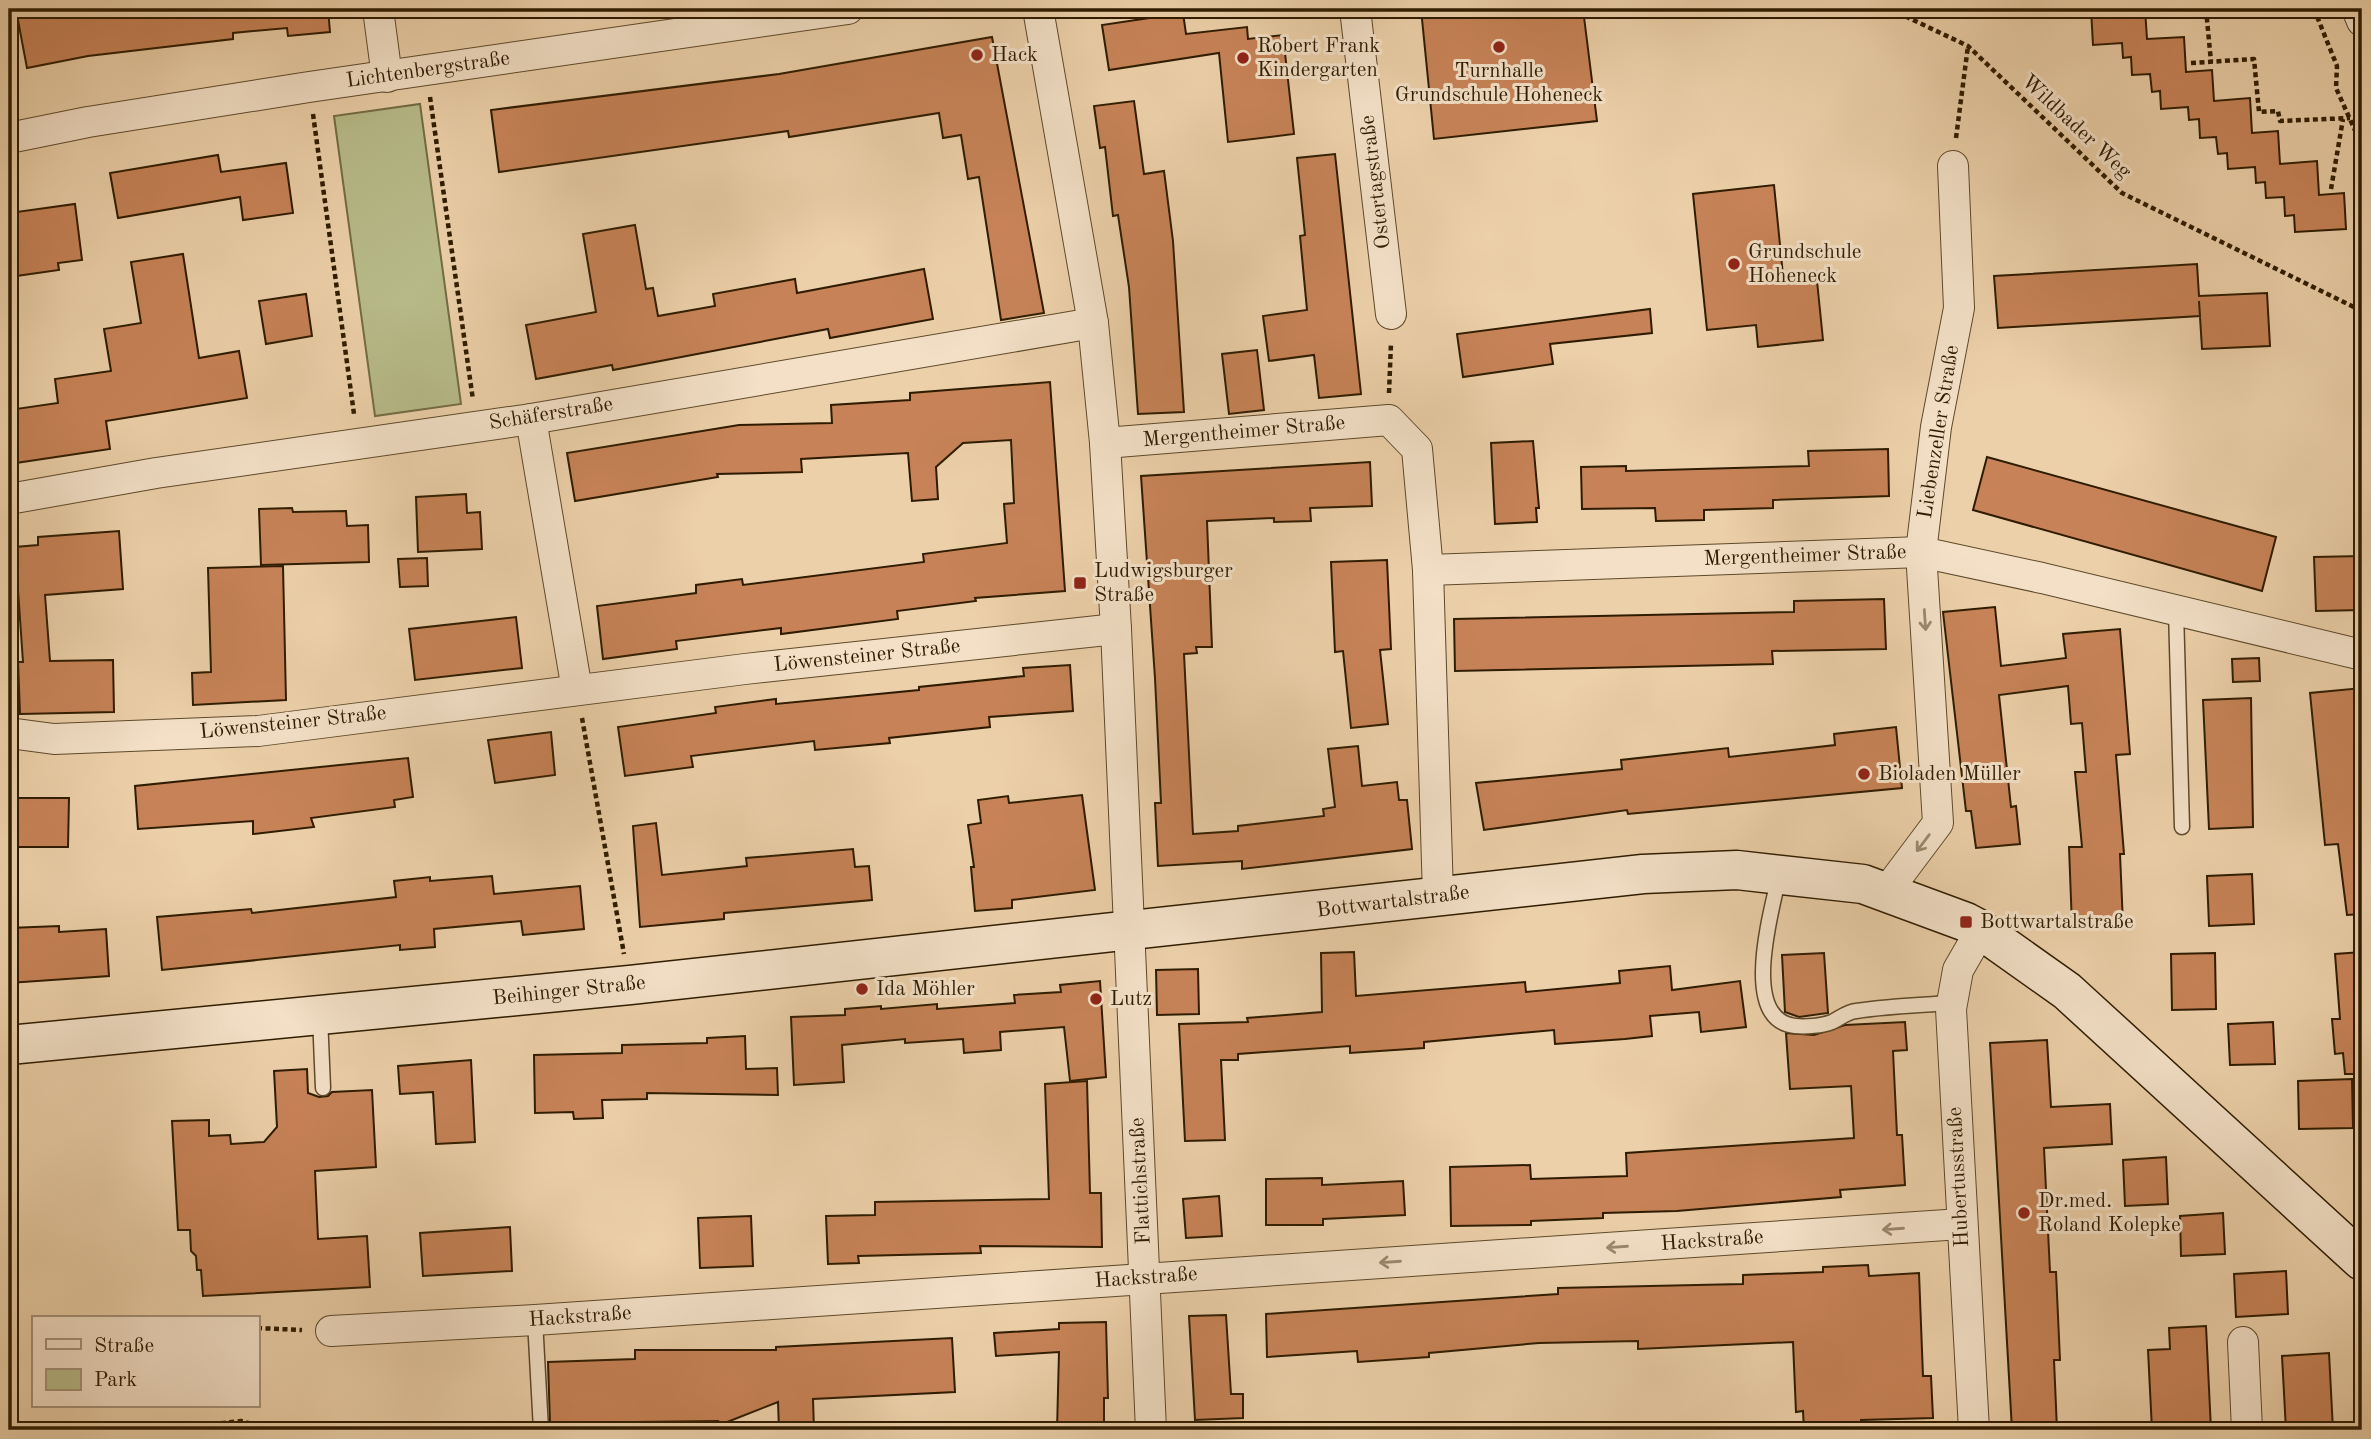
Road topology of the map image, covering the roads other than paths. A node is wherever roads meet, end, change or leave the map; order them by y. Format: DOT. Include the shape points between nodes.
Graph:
graph roads {
  1 [pos="378,9"];
  2 [pos="848,9"];
  3 [pos="1038,9"];
  4 [pos="1355,9"];
  5 [pos="2357,9"];
  6 [pos="710,18"];
  7 [pos="2362,21"];
  8 [pos="387,77"];
  9 [pos="9,138"];
  10 [pos="1953,166"];
  11 [pos="1391,314"];
  12 [pos="1093,323"];
  13 [pos="531,419"];
  14 [pos="1105,443"];
  15 [pos="9,499"];
  16 [pos="1921,552"];
  17 [pos="1429,570"];
  18 [pos="2176,610"];
  19 [pos="1116,629"];
  20 [pos="2362,655"];
  21 [pos="577,690"];
  22 [pos="9,733"];
  23 [pos="2182,827"];
  24 [pos="1779,875"];
  25 [pos="1887,891"];
  26 [pos="1438,895"];
  27 [pos="1981,930"];
  28 [pos="1130,933"];
  29 [pos="1952,1003"];
  30 [pos="320,1015"];
  31 [pos="9,1045"];
  32 [pos="324,1088"];
  33 [pos="1961,1224"];
  34 [pos="2362,1261"];
  35 [pos="1146,1279"];
  36 [pos="536,1320"];
  37 [pos="331,1331"];
  38 [pos="2243,1342"];
  39 [pos="541,1430"];
  40 [pos="1151,1430"];
  41 [pos="1974,1430"];
  42 [pos="2247,1430"];
  1 -- 8 [label="street"];
  2 -- 6 [label="street, Lichtenbergstraße"];
  3 -- 12 [label="street"];
  4 -- 11 [label="street, Ostertagstraße"];
  5 -- 7 [label="street"];
  6 -- 8 [label="street, Lichtenbergstraße"];
  8 -- 9 [label="street, Lichtenbergstraße"];
  10 -- 16 [label="street, Liebenzeller Straße" via="1959,308 1936,427"];
  12 -- 13 [label="street, Schäferstraße"];
  12 -- 14 [label="street"];
  13 -- 15 [label="street, Schäferstraße"];
  13 -- 21 [label="street"];
  14 -- 17 [label="street, Mergentheimer Straße" via="1389,420 1417,449"];
  14 -- 19 [label="street"];
  16 -- 17 [label="street, Mergentheimer Straße"];
  16 -- 18 [label="street, Mergentheimer Straße"];
  16 -- 25 [label="street, Liebenzeller Straße, one-way" via="1938,823"];
  17 -- 26 [label="street"];
  18 -- 20 [label="street, Mergentheimer Straße"];
  18 -- 23 [label="lane"];
  19 -- 21 [label="street, Löwensteiner Straße"];
  19 -- 28 [label="street"];
  21 -- 22 [label="street, Löwensteiner Straße" via="258,731 54,739"];
  24 -- 25 [label="main road, Bottwartalstraße"];
  24 -- 26 [label="main road, Bottwartalstraße" via="1737,870 1643,874"];
  24 -- 29 [label="lane" via="1763,957 1763,987 1781,1022 1795,1026 1829,1023 1853,1011"];
  25 -- 27 [label="main road, Bottwartalstraße"];
  26 -- 28 [label="main road, Bottwartalstraße"];
  27 -- 29 [label="street, Hubertusstraße" via="1958,970"];
  27 -- 34 [label="main road, Bottwartalstraße" via="2067,990"];
  28 -- 30 [label="main road, Beihinger Straße"];
  28 -- 35 [label="street, Flattichstraße"];
  29 -- 33 [label="street, Hubertusstraße"];
  30 -- 31 [label="main road, Beihinger Straße"];
  30 -- 32 [label="lane"];
  33 -- 35 [label="street, Hackstraße, one-way"];
  33 -- 41 [label="street, Hubertusstraße"];
  35 -- 36 [label="street, Hackstraße"];
  35 -- 40 [label="street, Flattichstraße"];
  36 -- 37 [label="street, Hackstraße"];
  36 -- 39 [label="lane"];
  38 -- 42 [label="street"];
}
